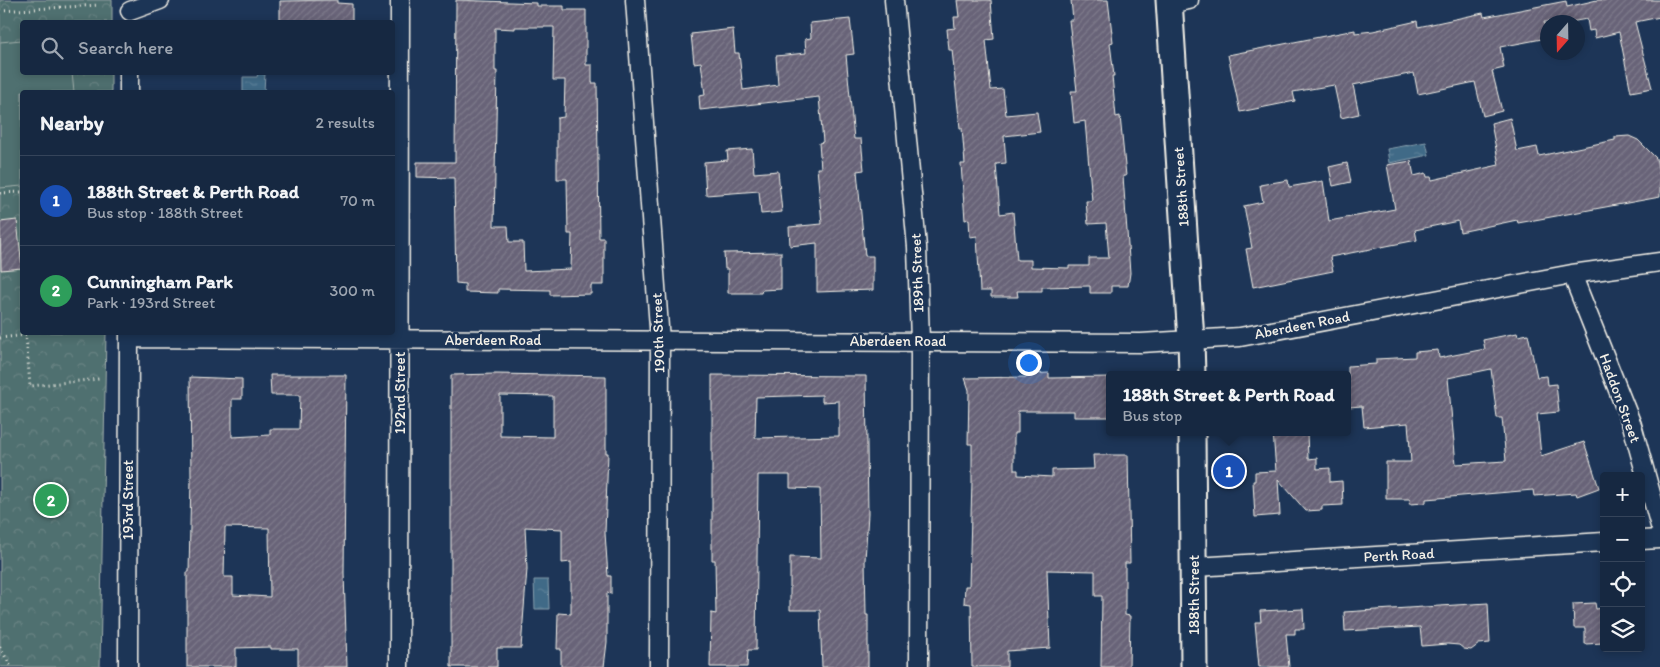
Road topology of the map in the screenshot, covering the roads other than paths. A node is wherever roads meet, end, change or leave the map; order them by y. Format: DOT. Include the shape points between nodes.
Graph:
graph roads {
  1 [pos="160,0"];
  2 [pos="400,0"];
  3 [pos="635,0"];
  4 [pos="894,0"];
  5 [pos="1176,1"];
  6 [pos="130,11"];
  7 [pos="129,75"];
  8 [pos="129,90"];
  9 [pos="1660,262"];
  10 [pos="1572,274"];
  11 [pos="129,335"];
  12 [pos="400,340"];
  13 [pos="1191,340"];
  14 [pos="660,341"];
  15 [pos="920,341"];
  16 [pos="1192,371"];
  17 [pos="1192,436"];
  18 [pos="1660,526"];
  19 [pos="1660,539"];
  20 [pos="1645,540"];
  21 [pos="1600,542"];
  22 [pos="1195,567"];
  23 [pos="128,667"];
  24 [pos="399,667"];
  25 [pos="659,667"];
  26 [pos="919,667"];
  27 [pos="1194,667"];
  1 -- 6 [label="street"];
  2 -- 12 [label="street, 192nd Street"];
  3 -- 14 [label="street, 190th Street"];
  4 -- 15 [label="street, 189th Street" via="918,247"];
  5 -- 13 [label="street, 188th Street"];
  7 -- 8 [label="street"];
  9 -- 10 [label="street, Aberdeen Road"];
  10 -- 13 [label="street, Aberdeen Road" via="1240,337"];
  10 -- 18 [label="street, Haddon Street" via="1632,425"];
  11 -- 12 [label="street, Aberdeen Road"];
  11 -- 23 [label="street, 193rd Street"];
  12 -- 14 [label="street, Aberdeen Road"];
  12 -- 24 [label="street, 192nd Street"];
  13 -- 15 [label="street, Aberdeen Road" via="1141,343"];
  13 -- 16 [label="street, 188th Street"];
  14 -- 15 [label="street, Aberdeen Road"];
  14 -- 25 [label="street, 190th Street"];
  15 -- 26 [label="street, 189th Street"];
  17 -- 22 [label="street, 188th Street"];
  19 -- 20 [label="street"];
  21 -- 22 [label="street, Perth Road"];
  22 -- 27 [label="street, 188th Street"];
}
